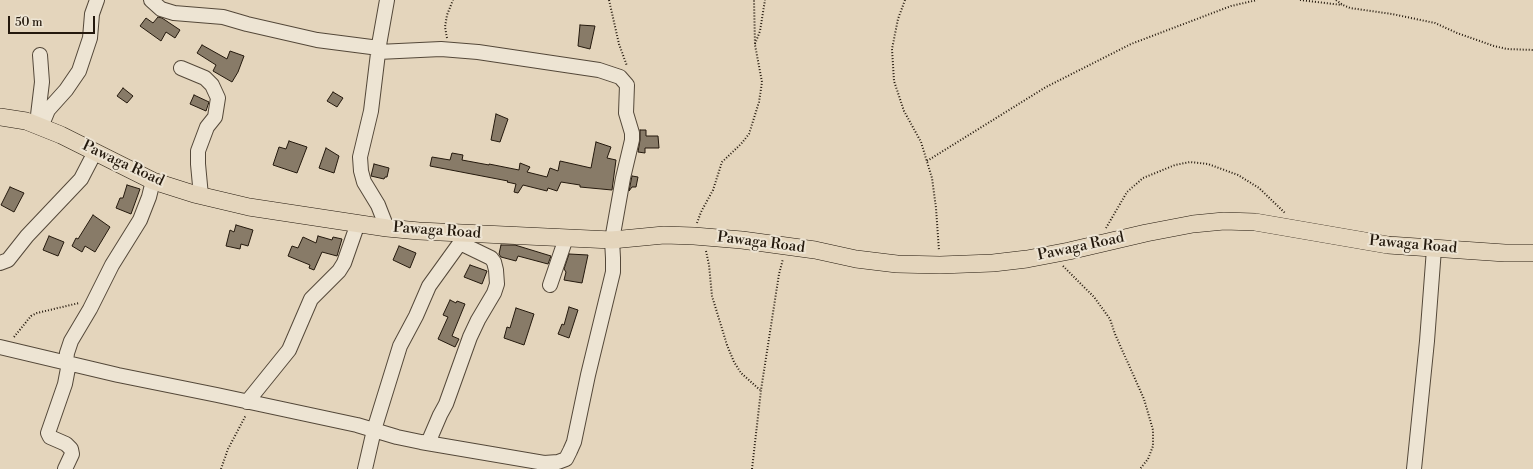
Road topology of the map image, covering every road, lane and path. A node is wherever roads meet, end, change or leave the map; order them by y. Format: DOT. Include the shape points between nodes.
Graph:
graph roads {
  1 [pos="97,0"];
  2 [pos="151,0"];
  3 [pos="387,0"];
  4 [pos="454,0"];
  5 [pos="609,0"];
  6 [pos="754,0"];
  7 [pos="764,0"];
  8 [pos="905,0"];
  9 [pos="1257,0"];
  10 [pos="1300,0"];
  11 [pos="1336,0"];
  12 [pos="1343,5"];
  13 [pos="755,45"];
  14 [pos="378,50"];
  15 [pos="451,50"];
  16 [pos="1533,50"];
  17 [pos="40,55"];
  18 [pos="181,68"];
  19 [pos="625,82"];
  20 [pos="0,117"];
  21 [pos="42,125"];
  22 [pos="95,152"];
  23 [pos="927,161"];
  24 [pos="153,181"];
  25 [pos="201,196"];
  26 [pos="358,223"];
  27 [pos="388,228"];
  28 [pos="1300,229"];
  29 [pos="698,236"];
  30 [pos="566,238"];
  31 [pos="466,239"];
  32 [pos="612,240"];
  33 [pos="1097,244"];
  34 [pos="787,246"];
  35 [pos="1434,249"];
  36 [pos="1533,253"];
  37 [pos="1050,255"];
  38 [pos="0,263"];
  39 [pos="940,265"];
  40 [pos="550,285"];
  41 [pos="95,300"];
  42 [pos="3,348"];
  43 [pos="68,362"];
  44 [pos="761,390"];
  45 [pos="252,403"];
  46 [pos="374,430"];
  47 [pos="428,443"];
  48 [pos="568,455"];
  49 [pos="65,469"];
  50 [pos="221,469"];
  51 [pos="365,469"];
  52 [pos="569,469"];
  53 [pos="752,469"];
  54 [pos="1140,469"];
  55 [pos="1414,469"];
  1 -- 21 [label="street" via="92,14 90,38 79,71 52,105"];
  2 -- 14 [label="street" via="161,9 174,13 223,17 317,40"];
  3 -- 14 [label="street"];
  4 -- 15 [label="path" via="447,14 445,27"];
  5 -- 19 [label="path" via="628,72"];
  6 -- 13 [label="path"];
  7 -- 13 [label="path" via="760,32"];
  8 -- 23 [label="path" via="892,49 894,81"];
  9 -- 23 [label="path" via="1231,6 1131,44 1046,87"];
  10 -- 12 [label="path"];
  11 -- 12 [label="path"];
  12 -- 16 [label="path" via="1435,23 1494,46"];
  13 -- 29 [label="path" via="762,82 754,121 749,134 722,162 713,190 701,212"];
  14 -- 15 [label="street"];
  14 -- 27 [label="street" via="371,111 360,158 364,182"];
  15 -- 19 [label="street" via="586,68 615,74"];
  17 -- 21 [label="street" via="42,82 38,115"];
  18 -- 25 [label="street" via="205,78 212,85 218,98 215,117 207,127 198,151"];
  19 -- 32 [label="street" via="626,113 632,140"];
  20 -- 21 [label="main road, Pawaga Road"];
  21 -- 22 [label="main road, Pawaga Road"];
  22 -- 24 [label="main road, Pawaga Road"];
  22 -- 38 [label="street" via="81,179 8,260"];
  23 -- 39 [label="path" via="936,208"];
  24 -- 25 [label="main road, Pawaga Road"];
  24 -- 41 [label="street" via="140,220"];
  25 -- 26 [label="main road, Pawaga Road" via="249,207"];
  26 -- 27 [label="main road, Pawaga Road"];
  26 -- 45 [label="street" via="344,263 311,299 289,350"];
  27 -- 31 [label="main road, Pawaga Road"];
  28 -- 33 [label="main road, Pawaga Road" via="1255,222 1193,224"];
  28 -- 33 [label="path" via="1276,204 1248,181 1221,168 1202,162 1190,162 1143,178 1127,192"];
  28 -- 35 [label="main road, Pawaga Road" via="1388,245"];
  29 -- 32 [label="main road, Pawaga Road"];
  29 -- 34 [label="main road, Pawaga Road"];
  29 -- 44 [label="path" via="709,265 712,296 727,345 741,373"];
  30 -- 31 [label="main road, Pawaga Road"];
  30 -- 32 [label="main road, Pawaga Road"];
  30 -- 40 [label="street"];
  31 -- 46 [label="street" via="429,286 400,346"];
  31 -- 47 [label="street" via="494,262 497,284 470,337 446,404"];
  32 -- 48 [label="street" via="613,272 574,442"];
  33 -- 37 [label="main road, Pawaga Road"];
  34 -- 39 [label="main road, Pawaga Road" via="890,263"];
  34 -- 44 [label="path" via="779,274"];
  35 -- 36 [label="main road, Pawaga Road"];
  35 -- 55 [label="street"];
  37 -- 39 [label="main road, Pawaga Road" via="993,263"];
  37 -- 54 [label="path" via="1083,285 1110,319 1144,399 1153,430 1153,446 1148,459"];
  41 -- 42 [label="path" via="36,313"];
  41 -- 43 [label="street" via="71,341"];
  42 -- 43 [label="street"];
  43 -- 45 [label="street" via="118,376"];
  43 -- 49 [label="street" via="65,384 48,433 50,437 66,444 70,449 72,454"];
  44 -- 53 [label="path"];
  45 -- 46 [label="street"];
  45 -- 50 [label="path" via="228,449"];
  46 -- 47 [label="street"];
  46 -- 51 [label="street"];
  47 -- 48 [label="street" via="544,463 558,462 566,459"];
  48 -- 52 [label="street"];
}
